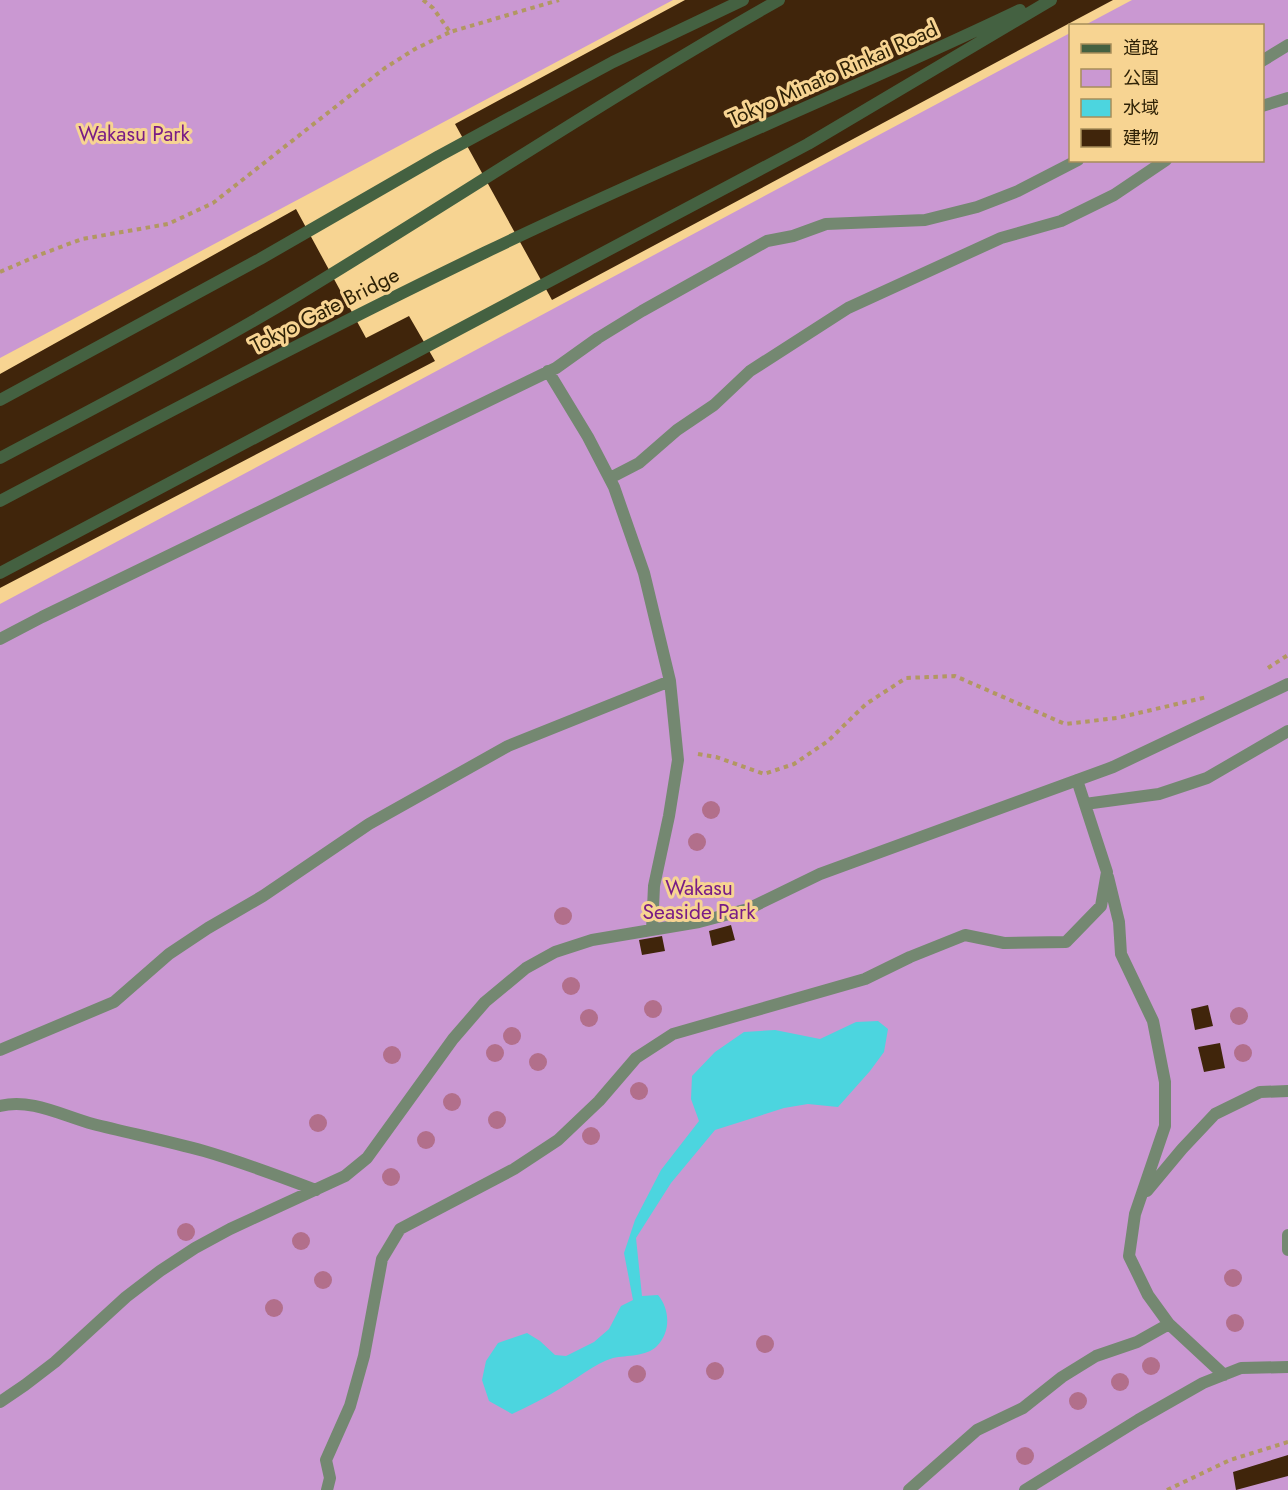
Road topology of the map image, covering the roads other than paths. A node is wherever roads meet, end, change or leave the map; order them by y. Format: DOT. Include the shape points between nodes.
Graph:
graph roads {
  1 [pos="743,0"];
  2 [pos="779,0"];
  3 [pos="1042,0"];
  4 [pos="1051,0"];
  5 [pos="1288,45"];
  6 [pos="1264,60"];
  7 [pos="1288,98"];
  8 [pos="1264,106"];
  9 [pos="1074,162"];
  10 [pos="1163,162"];
  11 [pos="673,166"];
  12 [pos="548,371"];
  13 [pos="0,400"];
  14 [pos="0,458"];
  15 [pos="610,478"];
  16 [pos="0,501"];
  17 [pos="0,573"];
  18 [pos="0,639"];
  19 [pos="670,681"];
  20 [pos="1288,684"];
  21 [pos="1288,731"];
  22 [pos="1077,780"];
  23 [pos="1085,804"];
  24 [pos="1107,872"];
  25 [pos="652,930"];
  26 [pos="0,1050"];
  27 [pos="1288,1091"];
  28 [pos="0,1106"];
  29 [pos="316,1190"];
  30 [pos="1141,1198"];
  31 [pos="1288,1235"];
  32 [pos="1288,1250"];
  33 [pos="1168,1324"];
  34 [pos="1288,1367"];
  35 [pos="1224,1375"];
  36 [pos="0,1402"];
  37 [pos="327,1490"];
  38 [pos="909,1490"];
  39 [pos="1025,1490"];
  1 -- 13 [label="street" via="613,62 459,144 260,259"];
  2 -- 14 [label="street, Tokyo Gate Bridge" via="296,296"];
  3 -- 11 [label="street, Tokyo Minato Rinkai Road"];
  4 -- 17 [label="street" via="808,144"];
  5 -- 6 [label="lane"];
  7 -- 8 [label="lane"];
  9 -- 12 [label="lane" via="966,210 925,220 826,224 767,241 642,311"];
  10 -- 15 [label="lane" via="1114,195 1061,221 1001,238 848,308 750,371 714,405 676,430 639,463"];
  11 -- 16 [label="street, Tokyo Gate Bridge" via="320,333"];
  12 -- 15 [label="lane"];
  12 -- 18 [label="lane"];
  15 -- 19 [label="lane" via="644,573"];
  19 -- 25 [label="lane" via="678,760 654,886"];
  19 -- 26 [label="lane" via="489,756 369,824 208,928 169,954 114,1002"];
  20 -- 22 [label="lane" via="1113,767"];
  21 -- 23 [label="lane" via="1197,781 1159,794"];
  22 -- 23 [label="lane"];
  22 -- 25 [label="lane" via="820,874 748,909"];
  23 -- 24 [label="lane"];
  24 -- 30 [label="lane" via="1119,922 1121,954 1153,1021 1164,1082 1165,1126"];
  24 -- 37 [label="lane" via="1101,906 1066,942 1004,943 965,935 865,979 673,1034 636,1058 558,1140 514,1169 400,1229 382,1259 364,1356 350,1406 326,1460 330,1478"];
  25 -- 29 [label="lane" via="592,940 555,952 526,968 485,1002 453,1039 367,1158 345,1176"];
  27 -- 30 [label="lane" via="1260,1092 1215,1114"];
  28 -- 29 [label="lane" via="13,1102 55,1111 259,1168"];
  29 -- 36 [label="lane" via="230,1229 160,1271 55,1362"];
  30 -- 33 [label="lane" via="1129,1256"];
  31 -- 32 [label="lane"];
  33 -- 35 [label="lane"];
  33 -- 38 [label="lane" via="1137,1342 1096,1356 1023,1408 977,1430"];
  34 -- 35 [label="lane" via="1241,1368"];
  35 -- 39 [label="lane" via="1138,1420"];
}
